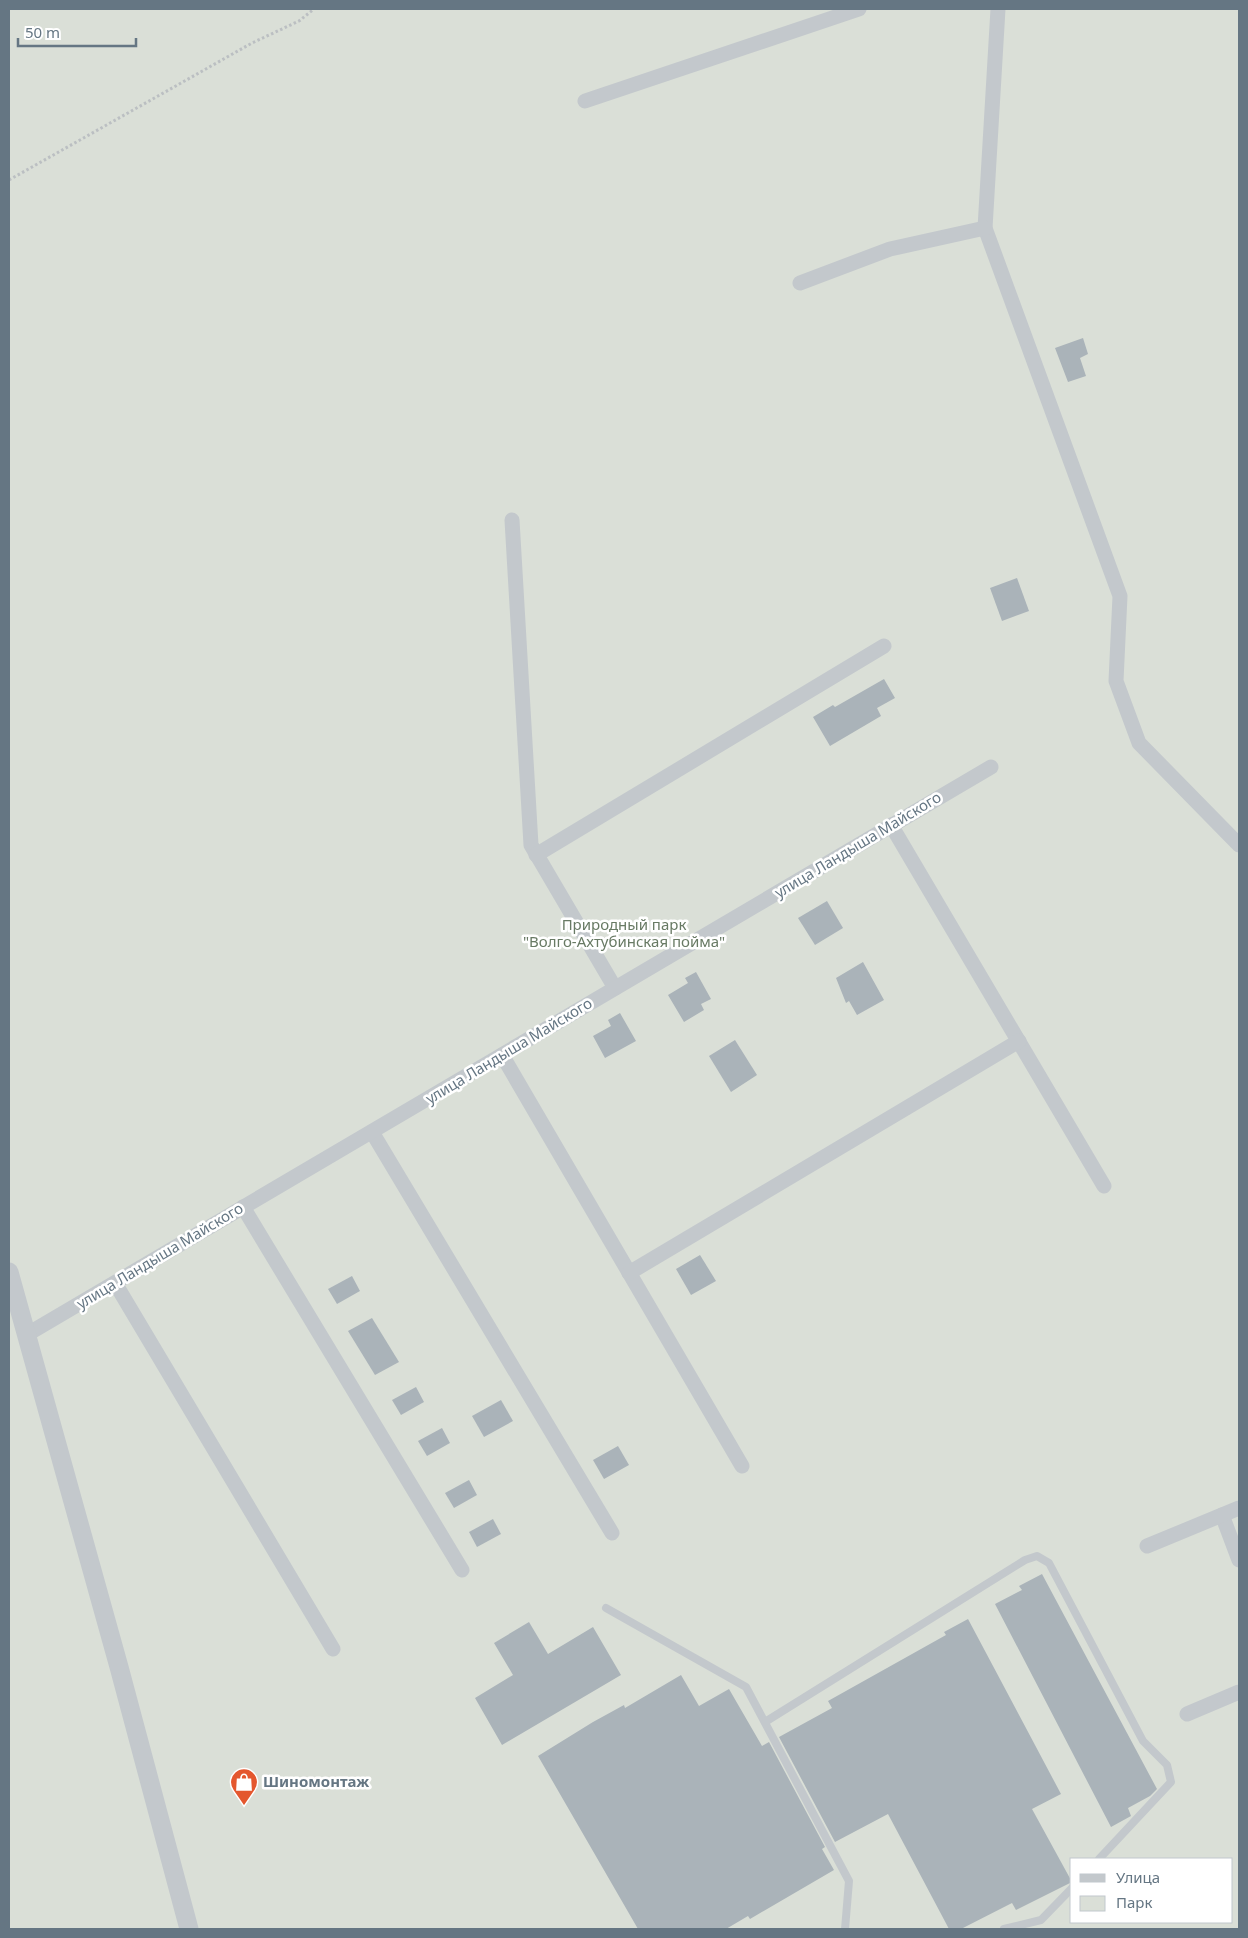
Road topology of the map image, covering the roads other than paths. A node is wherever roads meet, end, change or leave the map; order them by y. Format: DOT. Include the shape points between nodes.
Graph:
graph roads {
  1 [pos="859,9"];
  2 [pos="998,9"];
  3 [pos="585,101"];
  4 [pos="985,228"];
  5 [pos="800,283"];
  6 [pos="512,520"];
  7 [pos="884,646"];
  8 [pos="991,766"];
  9 [pos="891,825"];
  10 [pos="1239,845"];
  11 [pos="536,855"];
  12 [pos="615,988"];
  13 [pos="1019,1041"];
  14 [pos="502,1055"];
  15 [pos="372,1132"];
  16 [pos="1104,1186"];
  17 [pos="243,1207"];
  18 [pos="9,1272"];
  19 [pos="629,1273"];
  20 [pos="115,1283"];
  21 [pos="26,1335"];
  22 [pos="742,1466"];
  23 [pos="1239,1508"];
  24 [pos="1222,1516"];
  25 [pos="612,1533"];
  26 [pos="1147,1546"];
  27 [pos="1239,1560"];
  28 [pos="462,1570"];
  29 [pos="606,1608"];
  30 [pos="333,1649"];
  31 [pos="1239,1692"];
  32 [pos="1187,1714"];
  33 [pos="765,1722"];
  34 [pos="1099,1858"];
  35 [pos="1070,1890"];
  36 [pos="189,1929"];
  37 [pos="845,1929"];
  38 [pos="1004,1929"];
  1 -- 3 [label="street"];
  2 -- 4 [label="street"];
  4 -- 5 [label="street" via="890,249"];
  4 -- 10 [label="street" via="1120,596 1116,681 1139,743"];
  6 -- 11 [label="street" via="531,845"];
  7 -- 11 [label="street"];
  8 -- 9 [label="street, улица Ландыша Майского"];
  9 -- 12 [label="street, улица Ландыша Майского"];
  9 -- 13 [label="street"];
  11 -- 12 [label="street"];
  12 -- 14 [label="street, улица Ландыша Майского"];
  13 -- 16 [label="street"];
  13 -- 19 [label="street"];
  14 -- 15 [label="street, улица Ландыша Майского"];
  14 -- 19 [label="street"];
  15 -- 17 [label="street, улица Ландыша Майского"];
  15 -- 25 [label="street"];
  17 -- 20 [label="street, улица Ландыша Майского"];
  17 -- 28 [label="street"];
  18 -- 21 [label="street"];
  19 -- 22 [label="street"];
  20 -- 21 [label="street, улица Ландыша Майского"];
  20 -- 30 [label="street"];
  21 -- 36 [label="street"];
  23 -- 24 [label="street"];
  24 -- 26 [label="street"];
  24 -- 27 [label="street"];
  29 -- 33 [label="lane" via="746,1686"];
  31 -- 32 [label="street"];
  33 -- 34 [label="lane" via="1025,1560 1037,1556 1049,1563 1143,1741 1168,1765 1172,1782"];
  33 -- 37 [label="lane" via="849,1881"];
  35 -- 38 [label="lane" via="1041,1920"];
}
